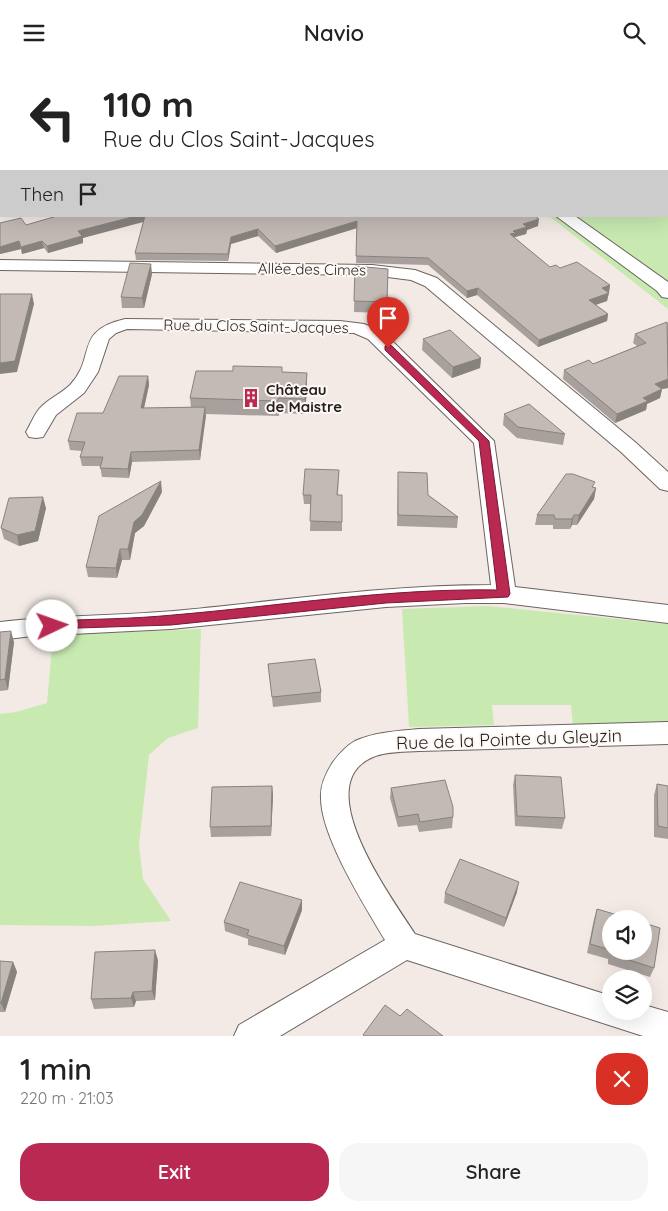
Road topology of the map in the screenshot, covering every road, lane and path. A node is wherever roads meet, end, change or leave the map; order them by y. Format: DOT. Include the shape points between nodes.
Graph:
graph roads {
  1 [pos="565,217"];
  2 [pos="0,265"];
  3 [pos="668,293"];
  4 [pos="36,432"];
  5 [pos="668,483"];
  6 [pos="504,594"];
  7 [pos="668,614"];
  8 [pos="0,631"];
  9 [pos="668,733"];
  10 [pos="405,945"];
  11 [pos="602,1008"];
  12 [pos="641,1020"];
  13 [pos="668,1028"];
  14 [pos="250,1036"];
  1 -- 3 [label="street"];
  2 -- 5 [label="street, Allée des Cimes" via="352,270 415,275 430,282 621,440"];
  4 -- 6 [label="street, Rue du Clos Saint-Jacques" via="48,411 77,389 88,372 101,337 110,329 125,324 358,328 375,335 484,441"];
  6 -- 7 [label="street"];
  6 -- 8 [label="street" via="386,598 180,619"];
  9 -- 10 [label="street, Rue de la Pointe du Gleyzin" via="419,740 385,743 360,751 335,783 341,829"];
  10 -- 11 [label="street"];
  10 -- 14 [label="street"];
  12 -- 13 [label="street"];
}
